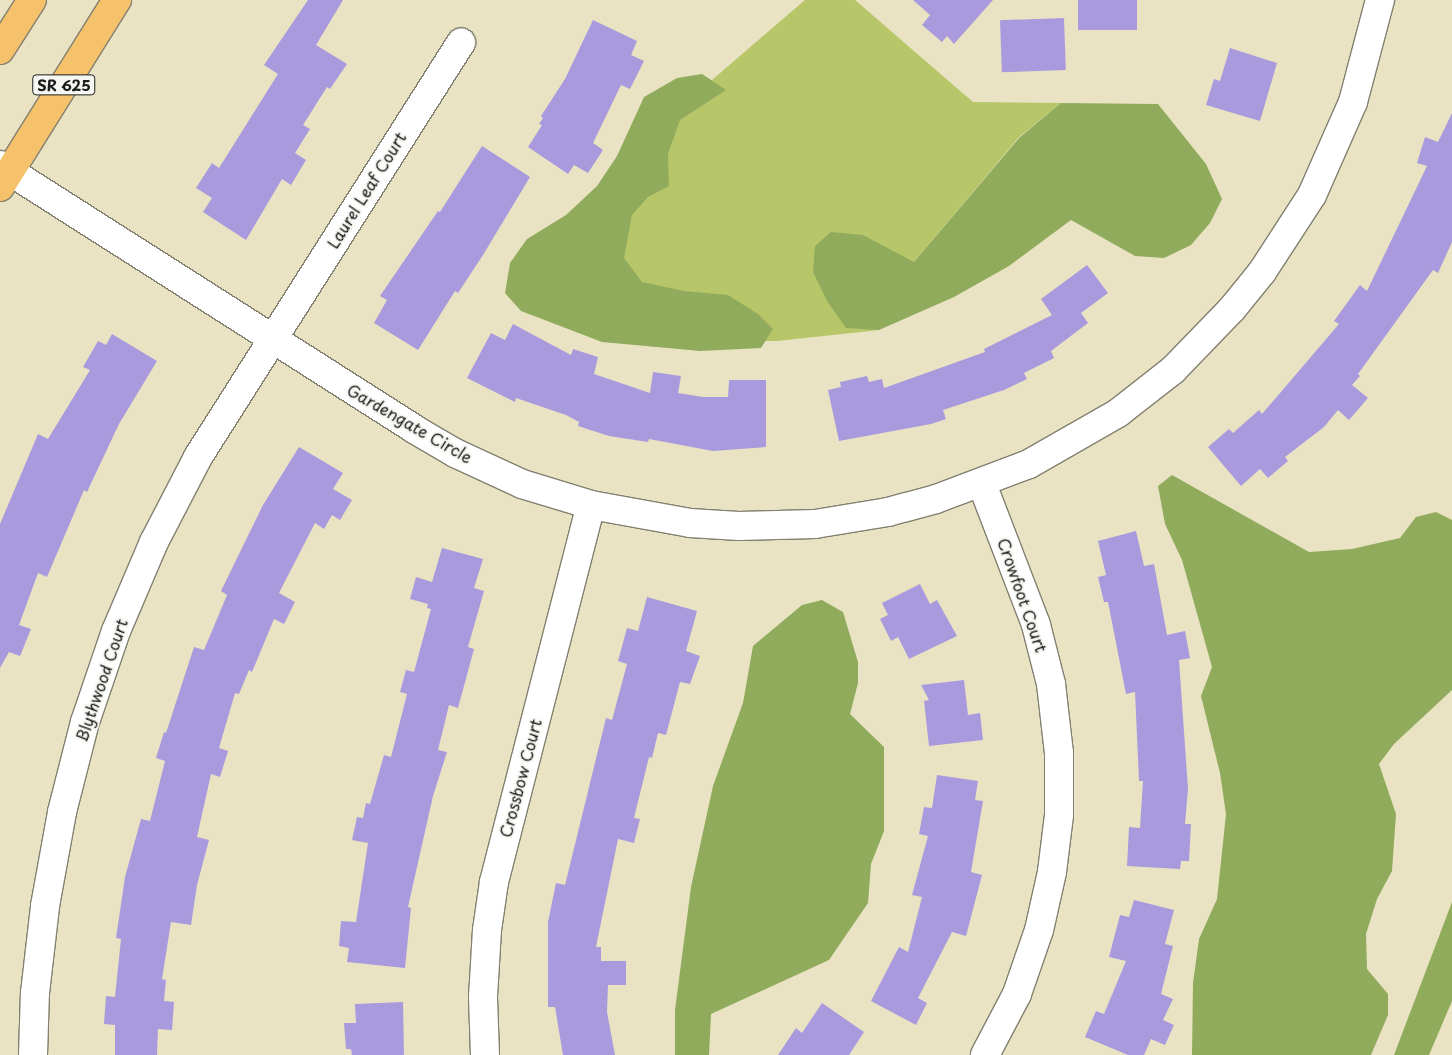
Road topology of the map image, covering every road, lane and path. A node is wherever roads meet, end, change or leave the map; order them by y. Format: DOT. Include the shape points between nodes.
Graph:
graph roads {
  1 [pos="32,0"];
  2 [pos="117,0"];
  3 [pos="1380,0"];
  4 [pos="461,42"];
  5 [pos="0,50"];
  6 [pos="3,174"];
  7 [pos="272,339"];
  8 [pos="982,484"];
  9 [pos="591,505"];
  10 [pos="33,1055"];
  11 [pos="486,1055"];
  12 [pos="985,1055"];
  1 -- 5 [label="main road"];
  2 -- 6 [label="main road, SR 625"];
  3 -- 8 [label="street, Gardengate Circle" via="1368,54 1334,149 1287,236 1232,309 1173,370 1118,413 1074,440"];
  4 -- 7 [label="street, Laurel Leaf Court"];
  6 -- 7 [label="street, Gardengate Circle"];
  7 -- 9 [label="street, Gardengate Circle" via="455,453 522,484"];
  7 -- 10 [label="street, Blythwood Court" via="198,457 154,542 116,631 88,713 62,812 44,906 35,993"];
  8 -- 9 [label="street, Gardengate Circle" via="888,512 816,524 739,526 690,523"];
  8 -- 12 [label="street, Crowfoot Court" via="1036,624 1051,684 1059,753 1059,815 1052,872 1039,930 1017,994"];
  9 -- 11 [label="street, Crossbow Court" via="494,882 484,997"];
}
